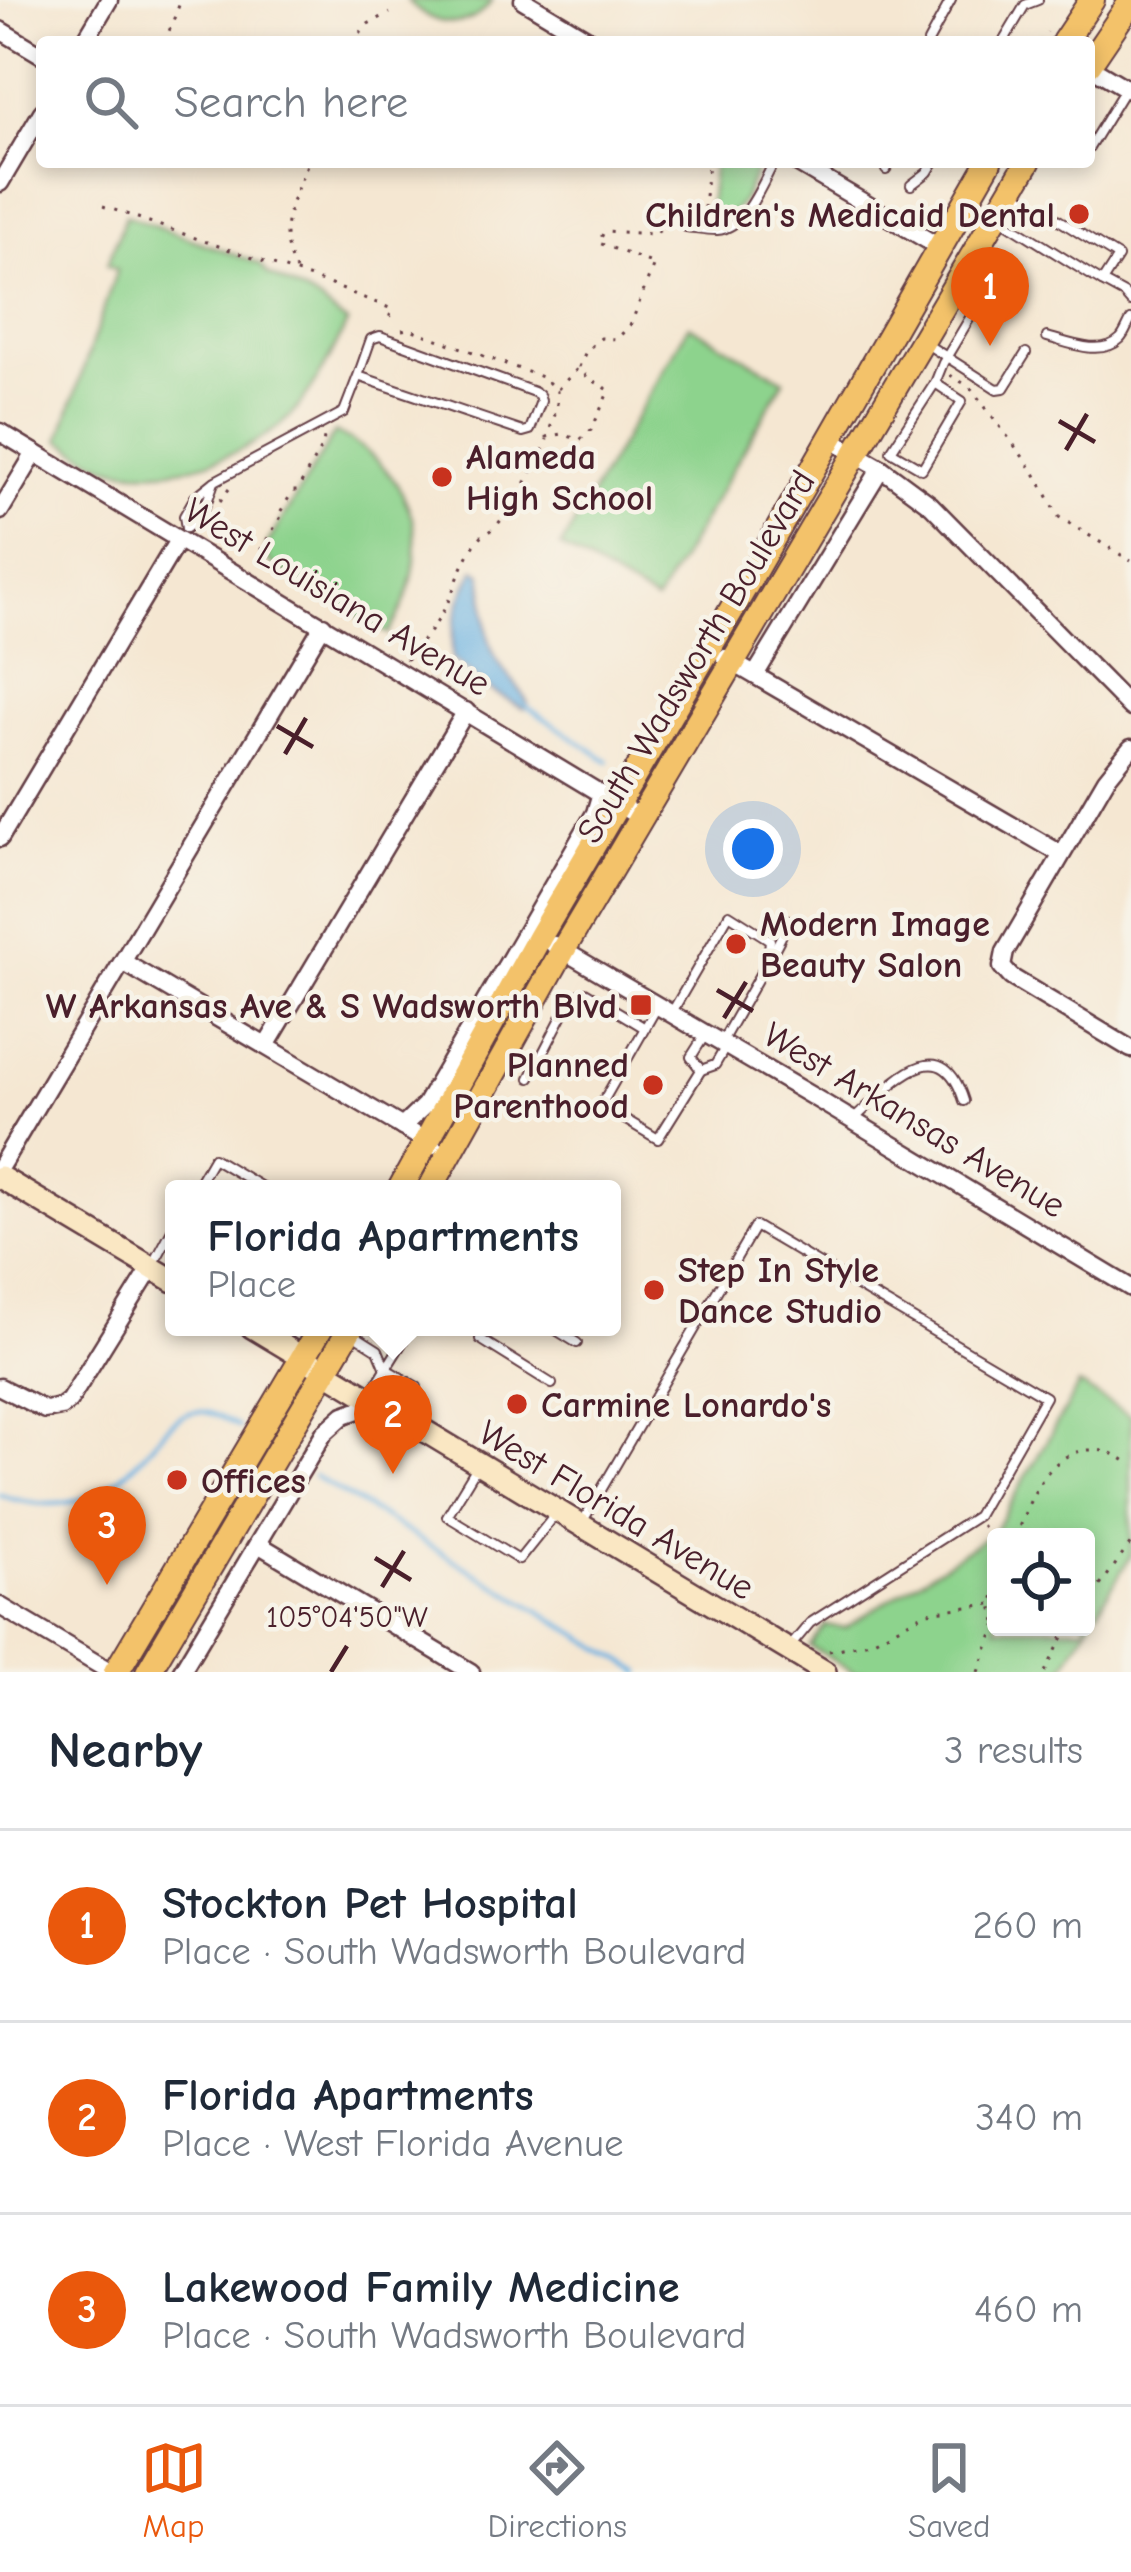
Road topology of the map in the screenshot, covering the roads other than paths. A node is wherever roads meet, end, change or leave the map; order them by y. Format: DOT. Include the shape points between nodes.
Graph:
graph roads {
  1 [pos="109,0"];
  2 [pos="523,0"];
  3 [pos="951,0"];
  4 [pos="1038,0"];
  5 [pos="1092,0"];
  6 [pos="1131,2"];
  7 [pos="0,30"];
  8 [pos="88,36"];
  9 [pos="582,36"];
  10 [pos="931,36"];
  11 [pos="1006,36"];
  12 [pos="1068,36"];
  13 [pos="36,51"];
  14 [pos="1095,56"];
  15 [pos="1095,69"];
  16 [pos="1128,89"];
  17 [pos="36,122"];
  18 [pos="1095,139"];
  19 [pos="771,168"];
  20 [pos="806,168"];
  21 [pos="930,168"];
  22 [pos="985,168"];
  23 [pos="1024,168"];
  24 [pos="0,183"];
  25 [pos="911,185"];
  26 [pos="1011,190"];
  27 [pos="996,215"];
  28 [pos="686,227"];
  29 [pos="938,247"];
  30 [pos="1102,282"];
  31 [pos="1131,302"];
  32 [pos="977,306"];
  33 [pos="1131,320"];
  34 [pos="1047,337"];
  35 [pos="920,344"];
  36 [pos="1026,353"];
  37 [pos="944,360"];
  38 [pos="358,376"];
  39 [pos="934,383"];
  40 [pos="0,432"];
  41 [pos="830,439"];
  42 [pos="35,453"];
  43 [pos="856,454"];
  44 [pos="918,467"];
  45 [pos="881,468"];
  46 [pos="902,483"];
  47 [pos="0,511"];
  48 [pos="182,534"];
  49 [pos="323,625"];
  50 [pos="709,648"];
  51 [pos="744,669"];
  52 [pos="1131,708"];
  53 [pos="466,711"];
  54 [pos="1131,748"];
  55 [pos="609,799"];
  56 [pos="641,818"];
  57 [pos="0,838"];
  58 [pos="1061,854"];
  59 [pos="786,919"];
  60 [pos="539,936"];
  61 [pos="563,950"];
  62 [pos="768,961"];
  63 [pos="123,962"];
  64 [pos="665,1010"];
  65 [pos="645,1028"];
  66 [pos="718,1040"];
  67 [pos="266,1046"];
  68 [pos="1131,1049"];
  69 [pos="701,1070"];
  70 [pos="530,1078"];
  71 [pos="964,1101"];
  72 [pos="853,1120"];
  73 [pos="402,1127"];
  74 [pos="426,1141"];
  75 [pos="449,1155"];
  76 [pos="0,1167"];
  77 [pos="0,1177"];
  78 [pos="200,1180"];
  79 [pos="250,1180"];
  80 [pos="405,1180"];
  81 [pos="435,1180"];
  82 [pos="165,1243"];
  83 [pos="152,1267"];
  84 [pos="165,1275"];
  85 [pos="1131,1288"];
  86 [pos="267,1336"];
  87 [pos="320,1336"];
  88 [pos="355,1336"];
  89 [pos="362,1336"];
  90 [pos="406,1336"];
  91 [pos="567,1336"];
  92 [pos="480,1339"];
  93 [pos="577,1342"];
  94 [pos="315,1365"];
  95 [pos="386,1369"];
  96 [pos="552,1384"];
  97 [pos="0,1387"];
  98 [pos="416,1388"];
  99 [pos="373,1400"];
  100 [pos="479,1464"];
  101 [pos="559,1511"];
  102 [pos="581,1525"];
  103 [pos="258,1544"];
  104 [pos="0,1606"];
  105 [pos="788,1649"];
  106 [pos="822,1663"];
  107 [pos="102,1669"];
  108 [pos="148,1672"];
  109 [pos="181,1672"];
  110 [pos="471,1672"];
  1 -- 8 [label="street"];
  2 -- 9 [label="street"];
  3 -- 10 [label="lane"];
  4 -- 11 [label="lane" via="1024,4"];
  5 -- 12 [label="main road"];
  6 -- 14 [label="main road"];
  7 -- 13 [label="street"];
  15 -- 16 [label="street"];
  16 -- 18 [label="lane"];
  17 -- 24 [label="street"];
  19 -- 28 [label="lane" via="742,218 721,230"];
  20 -- 29 [label="street"];
  21 -- 25 [label="lane"];
  22 -- 29 [label="main road, South Wadsworth Boulevard"];
  23 -- 26 [label="main road, South Wadsworth Boulevard"];
  26 -- 27 [label="main road, South Wadsworth Boulevard"];
  26 -- 30 [label="lane" via="1118,256"];
  27 -- 30 [label="lane"];
  27 -- 35 [label="main road, South Wadsworth Boulevard"];
  29 -- 35 [label="main road" via="949,261"];
  29 -- 41 [label="main road, South Wadsworth Boulevard"];
  30 -- 31 [label="lane"];
  32 -- 37 [label="lane"];
  33 -- 34 [label="lane" via="1104,347"];
  35 -- 37 [label="lane"];
  35 -- 43 [label="main road, South Wadsworth Boulevard"];
  36 -- 37 [label="lane" via="997,389"];
  37 -- 39 [label="lane"];
  38 -- 38 [label="lane" via="523,432 541,401 380,336 370,339"];
  38 -- 48 [label="lane" via="344,412 214,482 196,523"];
  39 -- 44 [label="lane" via="891,451"];
  39 -- 44 [label="lane" via="962,401"];
  40 -- 42 [label="street, West Louisiana Avenue"];
  41 -- 43 [label="street"];
  41 -- 50 [label="main road, South Wadsworth Boulevard"];
  42 -- 47 [label="street"];
  42 -- 48 [label="street, West Louisiana Avenue"];
  43 -- 45 [label="street"];
  43 -- 51 [label="main road, South Wadsworth Boulevard"];
  44 -- 46 [label="lane"];
  45 -- 46 [label="street"];
  45 -- 51 [label="street, South Wadsworth Boulevard"];
  46 -- 52 [label="street"];
  48 -- 49 [label="street, West Louisiana Avenue"];
  48 -- 57 [label="street"];
  49 -- 53 [label="street, West Louisiana Avenue"];
  49 -- 63 [label="street"];
  50 -- 51 [label="street"];
  50 -- 55 [label="main road, South Wadsworth Boulevard"];
  51 -- 56 [label="main road, South Wadsworth Boulevard"];
  51 -- 58 [label="street"];
  53 -- 55 [label="street, West Louisiana Avenue"];
  53 -- 67 [label="street"];
  54 -- 58 [label="street"];
  55 -- 56 [label="street, West Louisiana Avenue"];
  55 -- 60 [label="main road, South Wadsworth Boulevard"];
  55 -- 73 [label="street, South Wadsworth Boulevard" via="424,1105"];
  56 -- 61 [label="main road, South Wadsworth Boulevard"];
  58 -- 68 [label="street" via="1002,967"];
  59 -- 62 [label="lane"];
  60 -- 61 [label="street, West Arkansas Avenue"];
  60 -- 74 [label="main road, South Wadsworth Boulevard"];
  61 -- 64 [label="street, West Arkansas Avenue"];
  61 -- 75 [label="main road, South Wadsworth Boulevard"];
  62 -- 64 [label="lane" via="770,940 729,914"];
  62 -- 66 [label="lane"];
  63 -- 67 [label="street"];
  63 -- 76 [label="street"];
  64 -- 65 [label="lane"];
  64 -- 66 [label="street, West Arkansas Avenue"];
  65 -- 69 [label="lane" via="602,1105 658,1139"];
  65 -- 70 [label="lane" via="584,992 572,997"];
  66 -- 69 [label="lane" via="715,1065"];
  66 -- 69 [label="lane" via="691,1057"];
  66 -- 72 [label="street, West Arkansas Avenue"];
  67 -- 73 [label="street"];
  71 -- 72 [label="lane" via="945,1066 928,1064 905,1073"];
  72 -- 85 [label="street, West Arkansas Avenue"];
  73 -- 74 [label="street"];
  74 -- 75 [label="street"];
  74 -- 80 [label="main road, South Wadsworth Boulevard"];
  75 -- 81 [label="main road, South Wadsworth Boulevard"];
  77 -- 83 [label="street"];
  78 -- 79 [label="lane" via="213,1158"];
  82 -- 83 [label="lane"];
  83 -- 84 [label="street"];
  83 -- 97 [label="street" via="69,1401 45,1410"];
  86 -- 94 [label="street, West Florida Avenue"];
  87 -- 94 [label="main road"];
  88 -- 94 [label="main road"];
  89 -- 95 [label="lane"];
  90 -- 95 [label="lane"];
  91 -- 93 [label="lane"];
  92 -- 96 [label="lane"];
  94 -- 99 [label="street, West Florida Avenue"];
  94 -- 107 [label="main road"];
  94 -- 108 [label="main road"];
  95 -- 98 [label="lane"];
  95 -- 99 [label="lane"];
  99 -- 100 [label="street, West Florida Avenue"];
  99 -- 103 [label="street" via="328,1427"];
  100 -- 101 [label="street, West Florida Avenue"];
  100 -- 101 [label="lane" via="447,1516 519,1560"];
  101 -- 102 [label="street, West Florida Avenue"];
  102 -- 105 [label="street, West Florida Avenue"];
  102 -- 105 [label="lane" via="755,1226 1046,1397 975,1518 810,1623"];
  103 -- 109 [label="street"];
  103 -- 110 [label="street"];
  104 -- 107 [label="street"];
  105 -- 106 [label="street, West Florida Avenue"];
}
